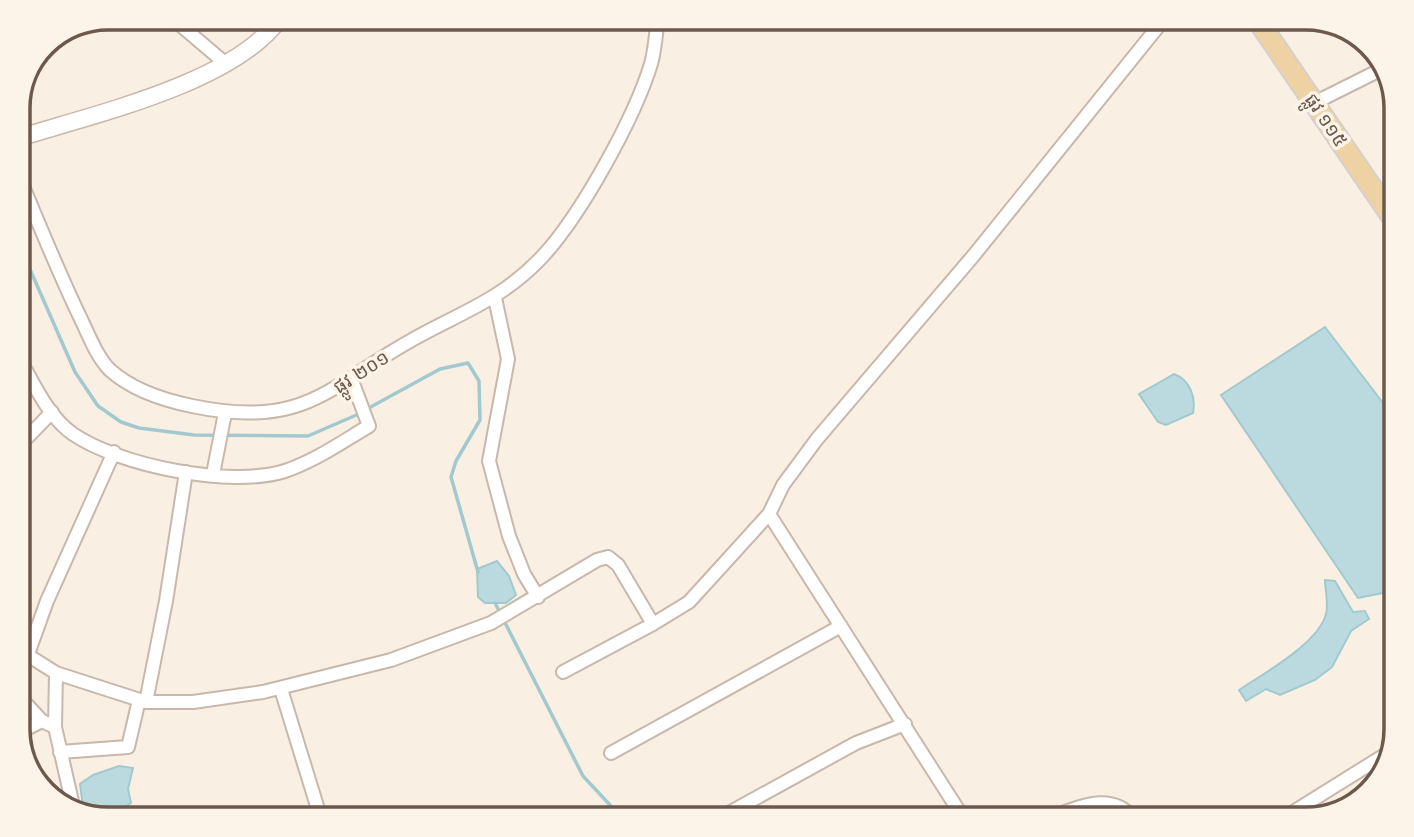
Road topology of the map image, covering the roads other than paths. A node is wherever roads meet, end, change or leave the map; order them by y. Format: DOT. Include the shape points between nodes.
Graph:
graph roads {
  1 [pos="186,30"];
  2 [pos="268,30"];
  3 [pos="656,30"];
  4 [pos="1155,30"];
  5 [pos="1264,30"];
  6 [pos="225,63"];
  7 [pos="1375,72"];
  8 [pos="1314,103"];
  9 [pos="30,134"];
  10 [pos="30,203"];
  11 [pos="1384,205"];
  12 [pos="495,298"];
  13 [pos="30,376"];
  14 [pos="351,378"];
  15 [pos="52,412"];
  16 [pos="225,413"];
  17 [pos="30,435"];
  18 [pos="114,452"];
  19 [pos="186,472"];
  20 [pos="213,474"];
  21 [pos="769,514"];
  22 [pos="538,597"];
  23 [pos="653,624"];
  24 [pos="841,626"];
  25 [pos="30,637"];
  26 [pos="30,656"];
  27 [pos="563,672"];
  28 [pos="56,673"];
  29 [pos="281,689"];
  30 [pos="142,701"];
  31 [pos="30,708"];
  32 [pos="42,721"];
  33 [pos="905,724"];
  34 [pos="30,727"];
  35 [pos="55,727"];
  36 [pos="60,752"];
  37 [pos="611,752"];
  38 [pos="1378,760"];
  39 [pos="71,798"];
  40 [pos="317,807"];
  41 [pos="741,807"];
  42 [pos="956,807"];
  43 [pos="1081,807"];
  44 [pos="1121,807"];
  45 [pos="1305,807"];
  1 -- 6 [label="street"];
  2 -- 6 [label="street"];
  3 -- 12 [label="street, ផ្លូវ ២០១" via="643,88 576,211 544,255"];
  4 -- 21 [label="street" via="974,255 817,439 783,485"];
  5 -- 8 [label="main road, ផ្លូវ ១១៥"];
  6 -- 9 [label="street" via="150,96"];
  7 -- 8 [label="street"];
  8 -- 11 [label="main road, ផ្លូវ ១១៥"];
  10 -- 16 [label="street, ផ្លូវ ២០១" via="96,349 110,369 162,399"];
  12 -- 14 [label="street, ផ្លូវ ២០១" via="417,337"];
  12 -- 22 [label="street" via="508,359 489,461 509,536"];
  13 -- 15 [label="street"];
  14 -- 16 [label="street, ផ្លូវ ២០១" via="292,409"];
  14 -- 20 [label="street" via="369,426 311,461 284,471 261,476"];
  15 -- 17 [label="street"];
  15 -- 18 [label="street" via="72,434"];
  16 -- 20 [label="street"];
  18 -- 19 [label="street" via="153,468"];
  18 -- 25 [label="street"];
  19 -- 20 [label="street"];
  19 -- 30 [label="street" via="166,601"];
  21 -- 23 [label="street" via="689,602"];
  21 -- 24 [label="street"];
  22 -- 23 [label="street" via="608,557 618,565"];
  22 -- 29 [label="street" via="494,621 391,660"];
  23 -- 27 [label="street"];
  24 -- 33 [label="street"];
  24 -- 37 [label="street"];
  26 -- 28 [label="street"];
  28 -- 30 [label="street"];
  28 -- 35 [label="street"];
  29 -- 30 [label="street" via="193,702"];
  29 -- 40 [label="street"];
  30 -- 36 [label="street" via="128,747"];
  31 -- 32 [label="street"];
  32 -- 34 [label="street"];
  32 -- 35 [label="street"];
  33 -- 41 [label="street" via="856,743"];
  33 -- 42 [label="street"];
  35 -- 36 [label="street"];
  36 -- 39 [label="street"];
  38 -- 45 [label="street"];
  43 -- 44 [label="street" via="1111,803"];
}
